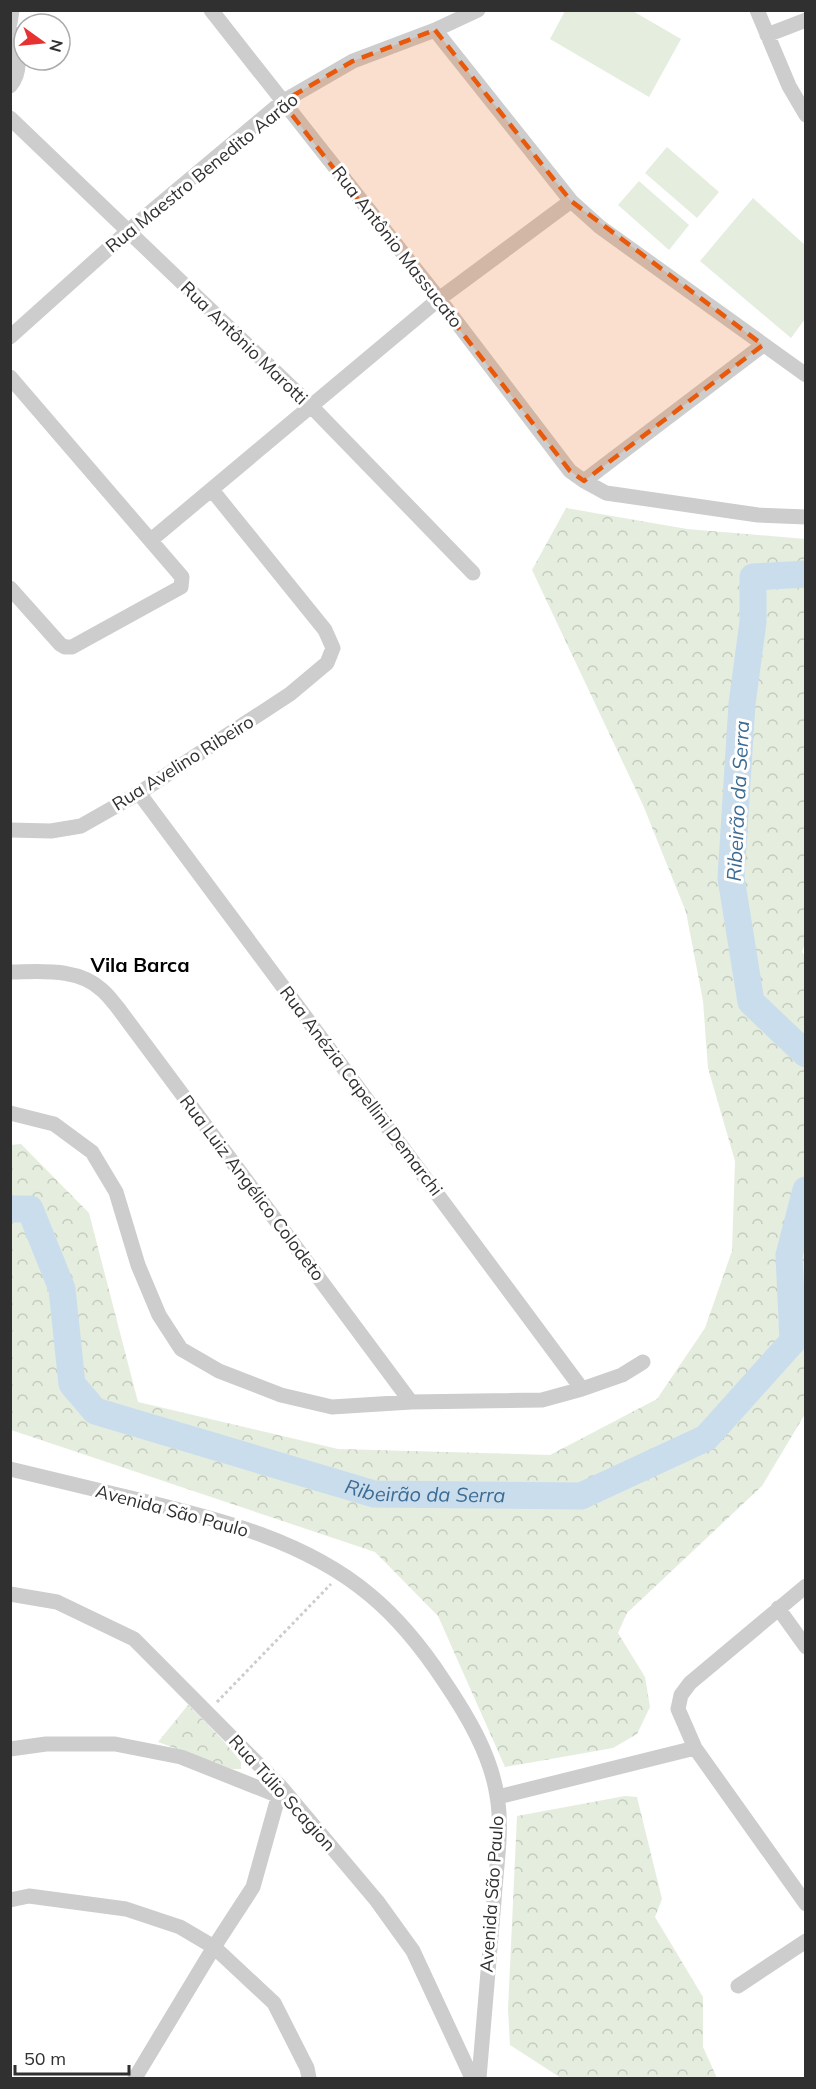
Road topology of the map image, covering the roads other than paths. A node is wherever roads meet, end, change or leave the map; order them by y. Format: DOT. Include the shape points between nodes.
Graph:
graph roads {
  1 [pos="12,10"];
  2 [pos="211,10"];
  3 [pos="478,10"];
  4 [pos="757,10"];
  5 [pos="806,20"];
  6 [pos="10,23"];
  7 [pos="10,30"];
  8 [pos="435,30"];
  9 [pos="767,35"];
  10 [pos="10,86"];
  11 [pos="282,102"];
  12 [pos="806,116"];
  13 [pos="10,118"];
  14 [pos="571,201"];
  15 [pos="127,232"];
  16 [pos="439,299"];
  17 [pos="10,337"];
  18 [pos="763,345"];
  19 [pos="806,375"];
  20 [pos="10,377"];
  21 [pos="311,406"];
  22 [pos="584,482"];
  23 [pos="212,490"];
  24 [pos="806,517"];
  25 [pos="151,540"];
  26 [pos="473,573"];
  27 [pos="10,588"];
  28 [pos="139,793"];
  29 [pos="10,830"];
  30 [pos="10,972"];
  31 [pos="10,1113"];
  32 [pos="644,1362"];
  33 [pos="582,1389"];
  34 [pos="411,1402"];
  35 [pos="10,1469"];
  36 [pos="806,1586"];
  37 [pos="10,1594"];
  38 [pos="778,1608"];
  39 [pos="806,1647"];
  40 [pos="695,1748"];
  41 [pos="10,1749"];
  42 [pos="280,1791"];
  43 [pos="498,1797"];
  44 [pos="10,1900"];
  45 [pos="806,1904"];
  46 [pos="806,1941"];
  47 [pos="214,1947"];
  48 [pos="738,1986"];
  49 [pos="135,2079"];
  50 [pos="309,2079"];
  51 [pos="472,2079"];
  52 [pos="478,2079"];
  1 -- 6 [label="street"];
  2 -- 11 [label="street, Rua Antônio Massucato"];
  3 -- 8 [label="street, Rua Maestro Benedito Aarão"];
  4 -- 9 [label="street"];
  5 -- 9 [label="street"];
  7 -- 10 [label="street" via="19,60"];
  8 -- 11 [label="street, Rua Maestro Benedito Aarão" via="353,61"];
  8 -- 14 [label="street"];
  9 -- 12 [label="street"];
  11 -- 15 [label="street, Rua Maestro Benedito Aarão"];
  11 -- 16 [label="street, Rua Antônio Massucato"];
  13 -- 15 [label="street, Rua Antônio Marotti"];
  14 -- 16 [label="street"];
  14 -- 18 [label="street" via="600,227"];
  15 -- 17 [label="street, Rua Maestro Benedito Aarão"];
  15 -- 21 [label="street, Rua Antônio Marotti"];
  16 -- 21 [label="street"];
  16 -- 22 [label="street, Rua Antônio Massucato" via="570,471"];
  18 -- 19 [label="street"];
  18 -- 22 [label="street"];
  20 -- 25 [label="street"];
  21 -- 23 [label="street"];
  21 -- 26 [label="street, Rua Antônio Marotti"];
  22 -- 24 [label="street" via="606,493 758,515"];
  23 -- 25 [label="street"];
  23 -- 28 [label="street, Rua Avelino Ribeiro" via="325,630 333,648 327,663 290,694"];
  25 -- 27 [label="street" via="182,577 181,587 72,647 60,644"];
  28 -- 29 [label="street, Rua Avelino Ribeiro" via="81,826 51,831"];
  28 -- 33 [label="street, Rua Anézia Capellini Demarchi"];
  30 -- 34 [label="street, Rua Luiz Angélico Colodeto" via="64,972 101,988"];
  31 -- 34 [label="street" via="54,1124 92,1152 116,1192 138,1265 159,1315 181,1349 229,1375 281,1395 332,1407"];
  32 -- 33 [label="street" via="622,1375"];
  33 -- 34 [label="street" via="542,1400"];
  35 -- 43 [label="street, Avenida São Paulo" via="206,1516 314,1558 369,1593 409,1634 460,1703 474,1729"];
  36 -- 38 [label="street"];
  37 -- 42 [label="street, Rua Túlio Scagion" via="57,1602 134,1639"];
  38 -- 39 [label="street"];
  38 -- 40 [label="street" via="681,1695 678,1708"];
  40 -- 43 [label="street"];
  40 -- 45 [label="street"];
  41 -- 42 [label="street" via="46,1744 115,1744 181,1757"];
  42 -- 47 [label="street" via="253,1887"];
  42 -- 51 [label="street, Rua Túlio Scagion" via="377,1901 412,1951"];
  43 -- 52 [label="street, Avenida São Paulo" via="499,1839"];
  44 -- 47 [label="street" via="29,1896 126,1909 180,1927"];
  46 -- 48 [label="street"];
  47 -- 49 [label="street"];
  47 -- 50 [label="street" via="273,2002"];
}
